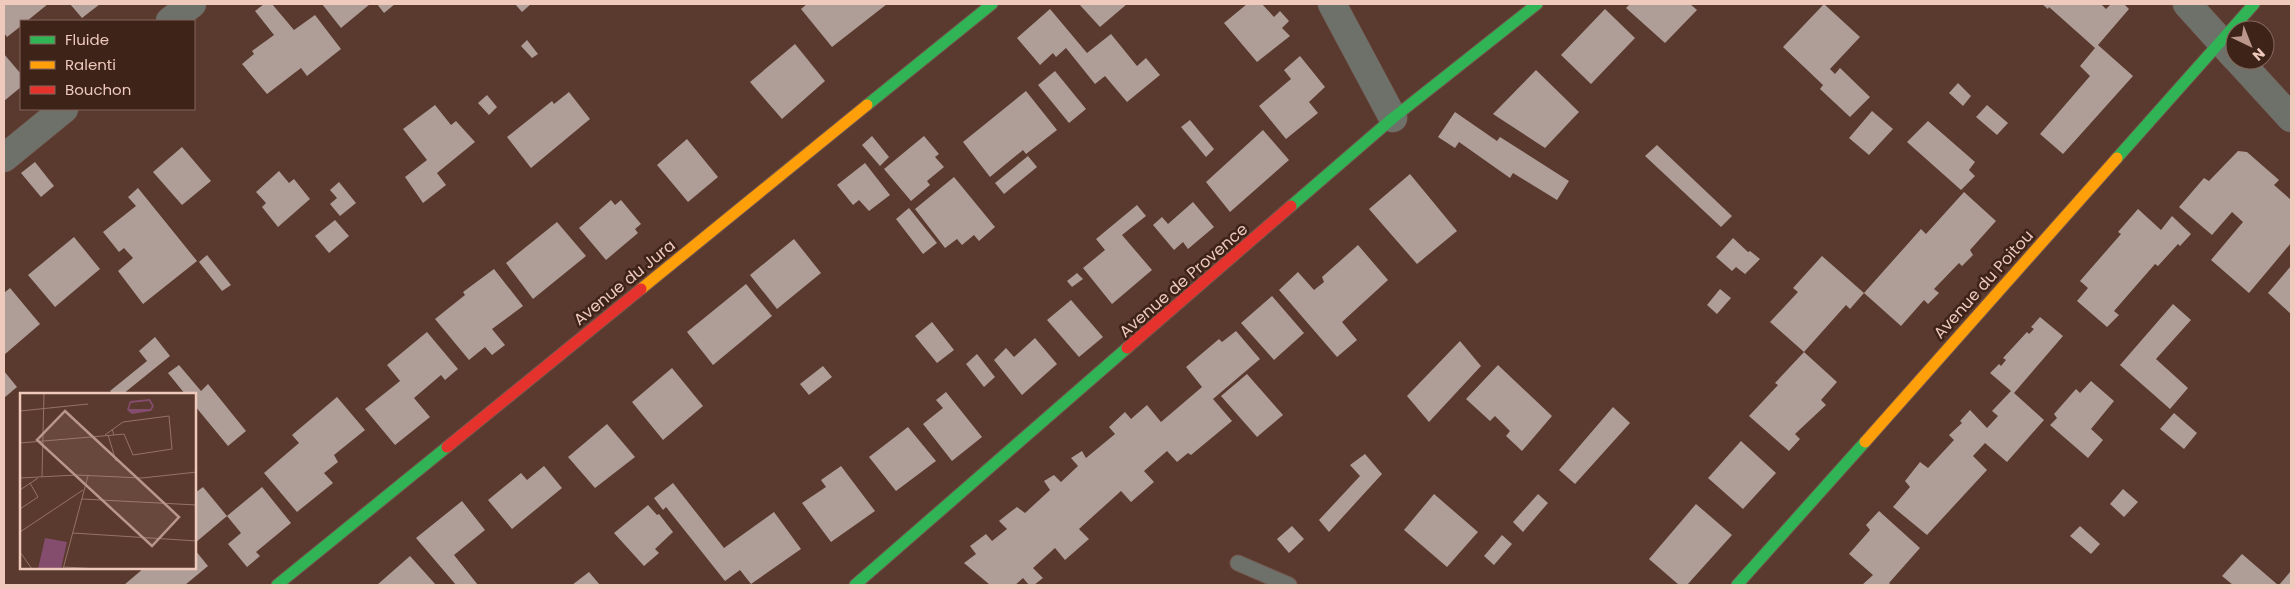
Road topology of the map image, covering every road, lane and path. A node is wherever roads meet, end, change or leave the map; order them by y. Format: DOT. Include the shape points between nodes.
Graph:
graph roads {
  1 [pos="192,4"];
  2 [pos="992,4"];
  3 [pos="1332,4"];
  4 [pos="1537,4"];
  5 [pos="2187,4"];
  6 [pos="2254,4"];
  7 [pos="171,20"];
  8 [pos="2246,20"];
  9 [pos="2225,46"];
  10 [pos="2225,59"];
  11 [pos="2247,70"];
  12 [pos="63,110"];
  13 [pos="1393,118"];
  14 [pos="2291,118"];
  15 [pos="4,158"];
  16 [pos="1238,563"];
  17 [pos="277,585"];
  18 [pos="855,585"];
  19 [pos="1289,585"];
  20 [pos="1737,585"];
  1 -- 7 [label="street"];
  2 -- 17 [label="street, Avenue du Jura"];
  3 -- 13 [label="street"];
  4 -- 13 [label="street, Avenue de Provence"];
  5 -- 9 [label="street"];
  6 -- 8 [label="street, Avenue du Poitou"];
  10 -- 20 [label="street, Avenue du Poitou"];
  11 -- 14 [label="street"];
  12 -- 15 [label="street"];
  13 -- 18 [label="street, Avenue de Provence"];
  16 -- 19 [label="lane"];
}
